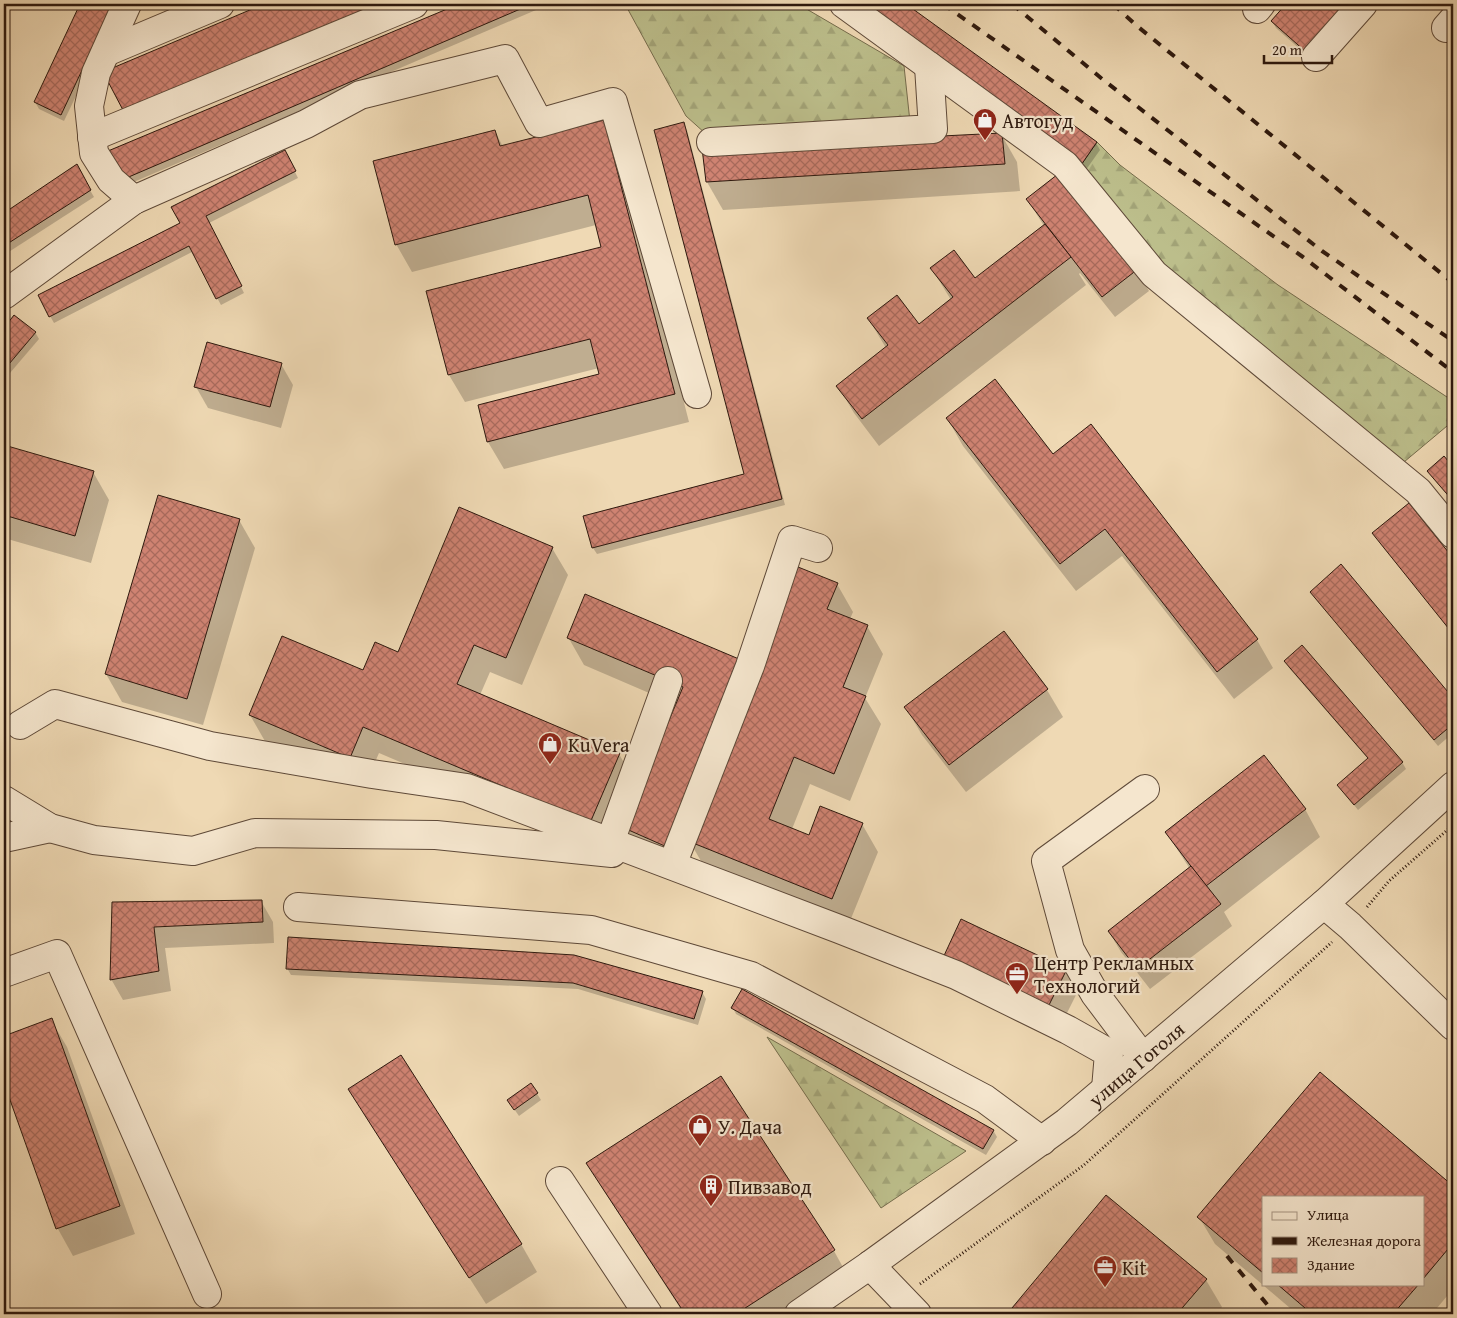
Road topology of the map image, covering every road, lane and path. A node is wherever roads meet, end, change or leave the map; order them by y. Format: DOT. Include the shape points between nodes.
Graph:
graph roads {
  1 [pos="127,4"];
  2 [pos="220,4"];
  3 [pos="414,4"];
  4 [pos="844,4"];
  5 [pos="1363,4"];
  6 [pos="106,52"];
  7 [pos="1316,57"];
  8 [pos="930,66"];
  9 [pos="92,136"];
  10 [pos="711,142"];
  11 [pos="134,200"];
  12 [pos="4,295"];
  13 [pos="697,394"];
  14 [pos="1453,534"];
  15 [pos="818,548"];
  16 [pos="668,681"];
  17 [pos="20,726"];
  18 [pos="1453,786"];
  19 [pos="1145,789"];
  20 [pos="4,800"];
  21 [pos="1453,825"];
  22 [pos="50,828"];
  23 [pos="4,838"];
  24 [pos="610,842"];
  25 [pos="662,861"];
  26 [pos="1324,904"];
  27 [pos="298,907"];
  28 [pos="1350,926"];
  29 [pos="4,973"];
  30 [pos="1453,1026"];
  31 [pos="1143,1058"];
  32 [pos="1106,1089"];
  33 [pos="1042,1140"];
  34 [pos="560,1181"];
  35 [pos="870,1265"];
  36 [pos="207,1294"];
  37 [pos="910,1306"];
  38 [pos="648,1314"];
  39 [pos="799,1314"];
  1 -- 6 [label="street"];
  2 -- 6 [label="street"];
  3 -- 9 [label="street"];
  4 -- 8 [label="street"];
  5 -- 7 [label="street"];
  6 -- 9 [label="street" via="96,73 89,106"];
  8 -- 10 [label="street" via="933,130"];
  8 -- 14 [label="street" via="1066,165 1154,274 1418,491"];
  9 -- 11 [label="street" via="94,153 111,180"];
  11 -- 12 [label="street"];
  11 -- 13 [label="street" via="306,124 360,95 505,60 539,123 613,102"];
  15 -- 25 [label="street" via="792,540 750,666"];
  16 -- 24 [label="street"];
  17 -- 24 [label="street" via="55,704 210,746 466,788"];
  18 -- 26 [label="street, улица Гоголя"];
  19 -- 31 [label="street" via="1046,861 1070,950 1095,994"];
  20 -- 22 [label="street"];
  21 -- 28 [label="path" via="1389,881"];
  22 -- 23 [label="street"];
  22 -- 25 [label="street" via="94,840 193,851 255,833 436,836"];
  24 -- 25 [label="street"];
  25 -- 32 [label="street" via="956,975 1068,1030 1109,1053"];
  26 -- 28 [label="street"];
  26 -- 31 [label="street, улица Гоголя"];
  27 -- 33 [label="street" via="591,930 751,976 985,1099"];
  28 -- 30 [label="street"];
  28 -- 37 [label="path" via="1084,1164"];
  29 -- 36 [label="street" via="57,954"];
  31 -- 32 [label="street, улица Гоголя"];
  32 -- 33 [label="street, улица Гоголя"];
  33 -- 35 [label="street, улица Гоголя"];
  34 -- 38 [label="street"];
  35 -- 37 [label="street"];
  35 -- 39 [label="street, улица Гоголя"];
}
